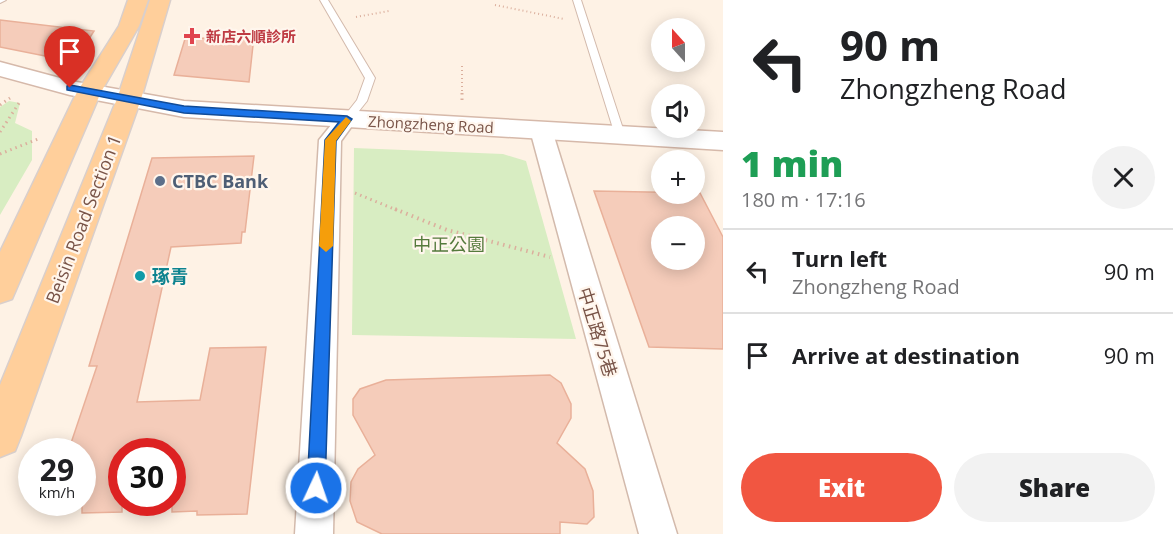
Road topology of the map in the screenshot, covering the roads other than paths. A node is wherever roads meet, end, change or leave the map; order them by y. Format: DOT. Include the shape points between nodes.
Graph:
graph roads {
  1 [pos="138,0"];
  2 [pos="160,0"];
  3 [pos="324,0"];
  4 [pos="577,0"];
  5 [pos="0,69"];
  6 [pos="89,92"];
  7 [pos="129,99"];
  8 [pos="347,119"];
  9 [pos="541,130"];
  10 [pos="620,135"];
  11 [pos="722,142"];
  12 [pos="0,288"];
  13 [pos="0,436"];
  14 [pos="314,534"];
  15 [pos="658,534"];
  1 -- 6 [label="main road" via="129,26"];
  2 -- 7 [label="main road, Beisin Road Section 1"];
  3 -- 8 [label="lane" via="370,78 362,100"];
  4 -- 10 [label="lane"];
  5 -- 6 [label="street, Zhongzheng Road"];
  6 -- 7 [label="street, Zhongzheng Road"];
  6 -- 12 [label="main road"];
  7 -- 8 [label="street, Zhongzheng Road" via="184,109"];
  7 -- 13 [label="main road, Beisin Road Section 1"];
  8 -- 9 [label="street, Zhongzheng Road"];
  8 -- 14 [label="street" via="330,140"];
  9 -- 10 [label="street, Zhongzheng Road"];
  9 -- 15 [label="street, 中正路75巷"];
  10 -- 11 [label="street, Zhongzheng Road"];
}
